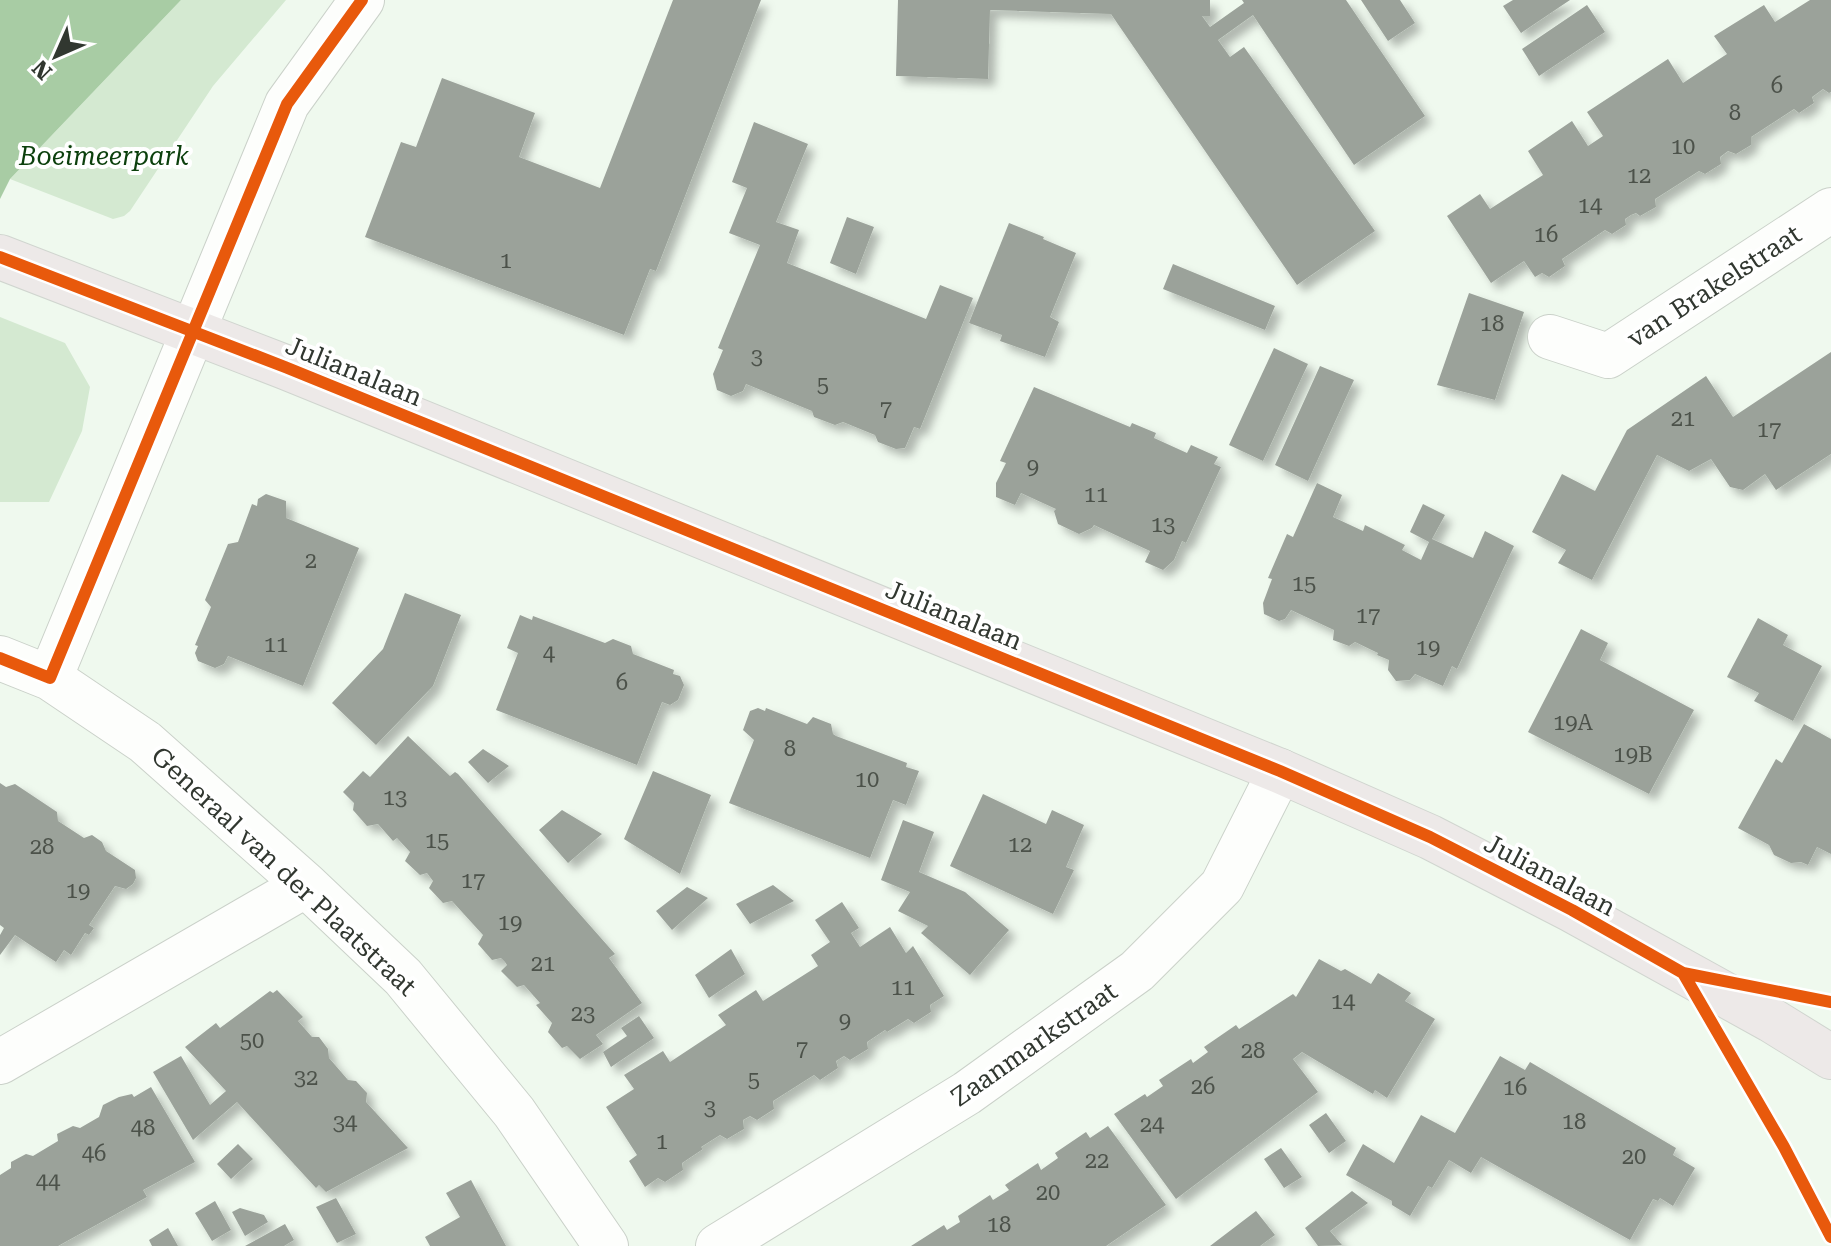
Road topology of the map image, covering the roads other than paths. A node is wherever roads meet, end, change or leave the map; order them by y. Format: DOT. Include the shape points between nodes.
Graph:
graph roads {
  1 [pos="362,0"];
  2 [pos="1831,210"];
  3 [pos="0,257"];
  4 [pos="193,331"];
  5 [pos="1550,337"];
  6 [pos="0,658"];
  7 [pos="50,678"];
  8 [pos="1280,771"];
  9 [pos="306,885"];
  10 [pos="1831,1057"];
  11 [pos="0,1062"];
  12 [pos="606,1246"];
  13 [pos="718,1246"];
  1 -- 4 [label="street" via="287,104"];
  2 -- 5 [label="street, van Brakelstraat" via="1608,356"];
  3 -- 4 [label="main road, Julianalaan"];
  4 -- 7 [label="street"];
  4 -- 8 [label="main road, Julianalaan"];
  6 -- 7 [label="street, Generaal van der Plaatstraat"];
  7 -- 9 [label="street, Generaal van der Plaatstraat" via="145,742"];
  8 -- 10 [label="main road, Julianalaan" via="1430,837 1572,910"];
  8 -- 13 [label="street, Zaanmarkstraat" via="1222,886 1137,971 967,1093"];
  9 -- 11 [label="street"];
  9 -- 12 [label="street, Generaal van der Plaatstraat" via="413,989 514,1112"];
}
